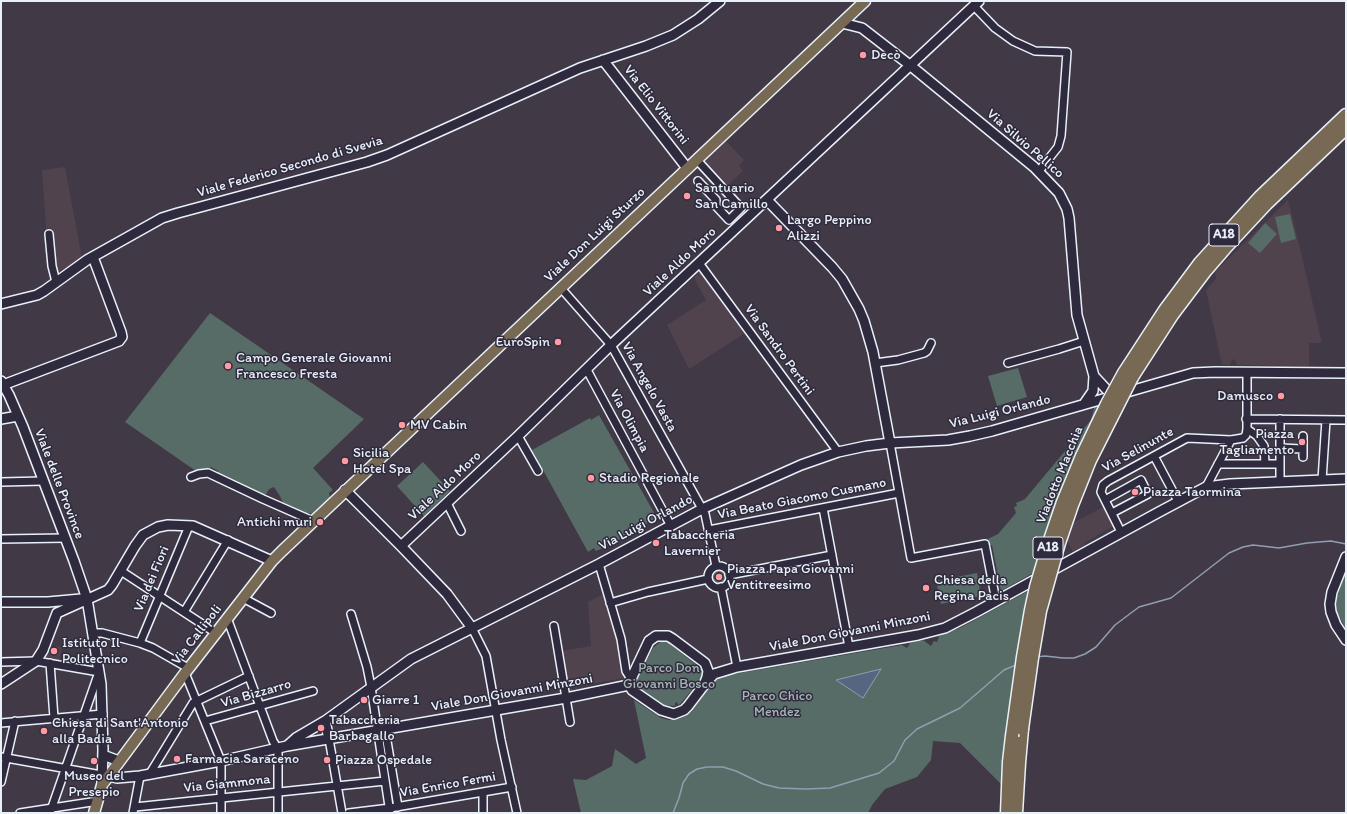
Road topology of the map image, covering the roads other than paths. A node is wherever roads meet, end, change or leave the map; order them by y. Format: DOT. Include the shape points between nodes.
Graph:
graph roads {
  1 [pos="720,1"];
  2 [pos="977,4"];
  3 [pos="860,5"];
  4 [pos="842,23"];
  5 [pos="862,28"];
  6 [pos="603,60"];
  7 [pos="911,66"];
  8 [pos="1346,115"];
  9 [pos="1346,128"];
  10 [pos="697,160"];
  11 [pos="687,168"];
  12 [pos="1039,171"];
  13 [pos="698,181"];
  14 [pos="725,191"];
  15 [pos="716,200"];
  16 [pos="767,200"];
  17 [pos="49,234"];
  18 [pos="93,258"];
  19 [pos="699,263"];
  20 [pos="56,282"];
  21 [pos="560,287"];
  22 [pos="1,304"];
  23 [pos="1084,341"];
  24 [pos="931,343"];
  25 [pos="611,345"];
  26 [pos="875,363"];
  27 [pos="1008,363"];
  28 [pos="587,370"];
  29 [pos="1247,372"];
  30 [pos="1346,373"];
  31 [pos="1128,375"];
  32 [pos="1096,381"];
  33 [pos="2,383"];
  34 [pos="1120,393"];
  35 [pos="5,398"];
  36 [pos="1101,399"];
  37 [pos="1084,404"];
  38 [pos="18,416"];
  39 [pos="1,418"];
  40 [pos="1246,419"];
  41 [pos="1280,419"];
  42 [pos="1326,420"];
  43 [pos="1346,420"];
  44 [pos="1247,430"];
  45 [pos="518,436"];
  46 [pos="1303,436"];
  47 [pos="1231,440"];
  48 [pos="890,443"];
  49 [pos="1280,448"];
  50 [pos="1303,448"];
  51 [pos="838,452"];
  52 [pos="1154,456"];
  53 [pos="1303,457"];
  54 [pos="1218,464"];
  55 [pos="1265,464"];
  56 [pos="1280,464"];
  57 [pos="538,471"];
  58 [pos="191,477"];
  59 [pos="1322,480"];
  60 [pos="1344,480"];
  61 [pos="1,482"];
  62 [pos="43,482"];
  63 [pos="1280,482"];
  64 [pos="1206,487"];
  65 [pos="345,490"];
  66 [pos="899,493"];
  67 [pos="1105,500"];
  68 [pos="1178,501"];
  69 [pos="447,503"];
  70 [pos="823,508"];
  71 [pos="702,509"];
  72 [pos="1112,513"];
  73 [pos="313,521"];
  74 [pos="189,526"];
  75 [pos="671,526"];
  76 [pos="709,530"];
  77 [pos="461,531"];
  78 [pos="1121,532"];
  79 [pos="65,538"];
  80 [pos="1,539"];
  81 [pos="228,540"];
  82 [pos="401,546"];
  83 [pos="832,555"];
  84 [pos="1346,557"];
  85 [pos="272,561"];
  86 [pos="716,563"];
  87 [pos="600,564"];
  88 [pos="121,571"];
  89 [pos="733,574"];
  90 [pos="704,580"];
  91 [pos="722,591"];
  92 [pos="160,596"];
  93 [pos="244,598"];
  94 [pos="87,599"];
  95 [pos="996,601"];
  96 [pos="1,602"];
  97 [pos="48,602"];
  98 [pos="610,603"];
  99 [pos="184,612"];
  100 [pos="57,613"];
  101 [pos="271,613"];
  102 [pos="351,614"];
  103 [pos="227,618"];
  104 [pos="554,626"];
  105 [pos="472,628"];
  106 [pos="92,633"];
  107 [pos="216,633"];
  108 [pos="1346,640"];
  109 [pos="140,643"];
  110 [pos="849,647"];
  111 [pos="36,661"];
  112 [pos="1,662"];
  113 [pos="19,662"];
  114 [pos="50,663"];
  115 [pos="705,663"];
  116 [pos="737,667"];
  117 [pos="186,670"];
  118 [pos="99,672"];
  119 [pos="19,673"];
  120 [pos="249,676"];
  121 [pos="628,680"];
  122 [pos="1,684"];
  123 [pos="704,685"];
  124 [pos="371,687"];
  125 [pos="313,691"];
  126 [pos="566,698"];
  127 [pos="197,702"];
  128 [pos="261,706"];
  129 [pos="496,710"];
  130 [pos="103,714"];
  131 [pos="83,715"];
  132 [pos="54,718"];
  133 [pos="15,721"];
  134 [pos="205,721"];
  135 [pos="325,721"];
  136 [pos="570,722"];
  137 [pos="1,723"];
  138 [pos="381,730"];
  139 [pos="1017,733"];
  140 [pos="330,739"];
  141 [pos="283,747"];
  142 [pos="103,752"];
  143 [pos="4,757"];
  144 [pos="120,760"];
  145 [pos="221,761"];
  146 [pos="65,768"];
  147 [pos="144,776"];
  148 [pos="104,779"];
  149 [pos="385,781"];
  150 [pos="1,782"];
  151 [pos="337,786"];
  152 [pos="512,787"];
  153 [pos="278,792"];
  154 [pos="483,792"];
  155 [pos="221,798"];
  156 [pos="98,801"];
  157 [pos="398,807"];
  158 [pos="51,810"];
  159 [pos="134,810"];
  160 [pos="390,811"];
  161 [pos="20,813"];
  162 [pos="94,813"];
  163 [pos="221,813"];
  164 [pos="278,813"];
  165 [pos="342,813"];
  166 [pos="350,813"];
  167 [pos="483,813"];
  168 [pos="517,813"];
  169 [pos="1007,813"];
  170 [pos="1016,813"];
  1 -- 6 [label="street, Viale Federico Secondo di Svevia" via="673,35"];
  2 -- 7 [label="street, Viale Aldo Moro"];
  2 -- 12 [label="street" via="995,28 1013,41 1035,51 1067,52 1061,136 1058,147"];
  3 -- 4 [label="main road, Viale Don Luigi Sturzo"];
  3 -- 5 [label="street"];
  4 -- 5 [label="street"];
  4 -- 10 [label="main road, Viale Don Luigi Sturzo"];
  5 -- 7 [label="street, Via Silvio Pellico"];
  6 -- 11 [label="street, Via Elio Vittorini"];
  6 -- 18 [label="street, Viale Federico Secondo di Svevia" via="553,79 405,148 368,162 162,218"];
  7 -- 12 [label="street, Via Silvio Pellico"];
  7 -- 16 [label="street, Viale Aldo Moro"];
  8 -- 31 [label="highway, A18" via="1260,197 1204,258 1165,310"];
  9 -- 31 [label="highway, A18" via="1267,203 1225,248"];
  10 -- 11 [label="main road, Viale Don Luigi Sturzo"];
  10 -- 14 [label="street"];
  11 -- 21 [label="main road, Viale Don Luigi Sturzo"];
  12 -- 23 [label="street, Via Silvio Pellico" via="1059,193 1067,209 1077,315"];
  13 -- 15 [label="street"];
  14 -- 15 [label="street"];
  14 -- 15 [label="street" via="741,208 729,220 716,206"];
  16 -- 19 [label="street, Viale Aldo Moro"];
  16 -- 26 [label="street" via="842,279 864,321"];
  17 -- 20 [label="street"];
  18 -- 20 [label="street, Viale Federico Secondo di Svevia"];
  18 -- 33 [label="street" via="122,337 119,341"];
  19 -- 25 [label="street, Viale Aldo Moro"];
  19 -- 51 [label="street, Via Sandro Pertini"];
  20 -- 22 [label="street, Viale Federico Secondo di Svevia" via="37,295"];
  21 -- 25 [label="street, Via Angelo Vasta"];
  21 -- 65 [label="main road, Viale Don Luigi Sturzo"];
  23 -- 27 [label="street"];
  23 -- 32 [label="street, Via Silvio Pellico"];
  24 -- 26 [label="street" via="924,353"];
  25 -- 28 [label="street, Viale Aldo Moro"];
  25 -- 71 [label="street, Via Angelo Vasta"];
  26 -- 48 [label="street"];
  28 -- 45 [label="street, Viale Aldo Moro"];
  28 -- 75 [label="street, Via Olimpia"];
  29 -- 30 [label="street, Via Luigi Orlando"];
  29 -- 34 [label="street, Via Luigi Orlando" via="1193,373"];
  29 -- 40 [label="street"];
  31 -- 139 [label="highway, Viadotto Macchia / A18, bridge" via="1080,484 1059,543 1040,611"];
  32 -- 34 [label="street" via="1107,390"];
  32 -- 36 [label="street, Via Silvio Pellico"];
  32 -- 37 [label="street"];
  33 -- 35 [label="street, Viale delle Province"];
  34 -- 36 [label="street, Via Luigi Orlando"];
  35 -- 38 [label="street, Viale delle Province"];
  36 -- 37 [label="street, Via Luigi Orlando"];
  37 -- 48 [label="street, Via Luigi Orlando" via="970,436"];
  38 -- 39 [label="street"];
  38 -- 62 [label="street, Viale delle Province"];
  40 -- 41 [label="street"];
  40 -- 44 [label="street"];
  41 -- 42 [label="street"];
  41 -- 49 [label="street"];
  42 -- 43 [label="street"];
  42 -- 59 [label="street"];
  44 -- 47 [label="street" via="1243,438"];
  44 -- 55 [label="street" via="1257,436 1264,446"];
  45 -- 57 [label="street"];
  45 -- 69 [label="street, Viale Aldo Moro"];
  46 -- 50 [label="street"];
  47 -- 52 [label="street, Via Selinunte" via="1187,438"];
  47 -- 54 [label="street"];
  48 -- 51 [label="street, Via Luigi Orlando"];
  48 -- 66 [label="street"];
  49 -- 50 [label="street"];
  49 -- 56 [label="street"];
  50 -- 53 [label="street"];
  51 -- 71 [label="street, Via Luigi Orlando" via="786,471"];
  52 -- 67 [label="street, Via Selinunte" via="1108,481 1101,488"];
  52 -- 68 [label="street"];
  54 -- 55 [label="street"];
  54 -- 64 [label="street"];
  55 -- 56 [label="street"];
  56 -- 63 [label="street"];
  58 -- 73 [label="street" via="208,473"];
  59 -- 60 [label="street, Viale Don Giovanni Minzoni"];
  59 -- 63 [label="street, Viale Don Giovanni Minzoni"];
  61 -- 62 [label="street"];
  62 -- 79 [label="street, Viale delle Province"];
  63 -- 64 [label="street, Viale Don Giovanni Minzoni"];
  64 -- 68 [label="street, Viale Don Giovanni Minzoni"];
  65 -- 73 [label="main road, Via Callipoli"];
  65 -- 82 [label="street"];
  66 -- 70 [label="street, Via Beato Giacomo Cusmano"];
  66 -- 95 [label="street" via="911,558 985,544"];
  67 -- 72 [label="street"];
  67 -- 72 [label="street" via="1141,480 1148,494"];
  68 -- 78 [label="street, Viale Don Giovanni Minzoni"];
  69 -- 77 [label="street"];
  69 -- 82 [label="street, Viale Aldo Moro"];
  70 -- 76 [label="street, Via Beato Giacomo Cusmano"];
  70 -- 83 [label="street"];
  71 -- 75 [label="street, Via Luigi Orlando"];
  71 -- 76 [label="street, Via Angelo Vasta"];
  72 -- 78 [label="street"];
  73 -- 85 [label="main road, Via Callipoli"];
  74 -- 81 [label="street"];
  74 -- 88 [label="street" via="168,525 143,535"];
  74 -- 92 [label="street, Via dei Fiori"];
  75 -- 87 [label="street, Via Luigi Orlando"];
  76 -- 86 [label="street, Via Angelo Vasta"];
  78 -- 95 [label="street, Viale Don Giovanni Minzoni"];
  79 -- 80 [label="street"];
  79 -- 94 [label="street, Viale delle Province"];
  81 -- 85 [label="street"];
  81 -- 99 [label="street"];
  82 -- 105 [label="street" via="447,594"];
  83 -- 89 [label="street"];
  83 -- 110 [label="street"];
  84 -- 108 [label="street" via="1330,604 1336,625"];
  85 -- 93 [label="main road, Via Callipoli"];
  86 -- 89 [label="street"];
  86 -- 90 [label="street"];
  87 -- 98 [label="street"];
  87 -- 105 [label="street, Via Luigi Orlando"];
  88 -- 92 [label="street"];
  88 -- 94 [label="street" via="108,590"];
  89 -- 91 [label="street"];
  90 -- 91 [label="street"];
  90 -- 98 [label="street"];
  91 -- 116 [label="street"];
  92 -- 99 [label="street"];
  92 -- 109 [label="street, Via dei Fiori"];
  93 -- 101 [label="street"];
  93 -- 103 [label="main road, Via Callipoli"];
  94 -- 97 [label="street"];
  94 -- 100 [label="street"];
  94 -- 106 [label="street, Viale delle Province"];
  95 -- 110 [label="street, Viale Don Giovanni Minzoni" via="958,622 931,632"];
  96 -- 97 [label="street"];
  97 -- 100 [label="street" via="54,602 58,606"];
  98 -- 121 [label="street" via="621,639"];
  99 -- 107 [label="street"];
  100 -- 111 [label="street" via="43,650"];
  102 -- 124 [label="street"];
  103 -- 107 [label="main road, Via Callipoli"];
  103 -- 120 [label="street"];
  104 -- 126 [label="street"];
  105 -- 124 [label="street, Via Luigi Orlando" via="411,659"];
  105 -- 129 [label="street" via="486,656"];
  106 -- 109 [label="street" via="102,633"];
  106 -- 118 [label="street, Viale delle Province"];
  107 -- 117 [label="main road, Via Callipoli"];
  109 -- 117 [label="street" via="153,648"];
  110 -- 116 [label="street, Viale Don Giovanni Minzoni"];
  111 -- 113 [label="street"];
  111 -- 114 [label="street"];
  111 -- 119 [label="street"];
  112 -- 113 [label="street"];
  113 -- 119 [label="street"];
  114 -- 118 [label="street"];
  114 -- 132 [label="street"];
  115 -- 116 [label="street" via="716,668"];
  115 -- 121 [label="street" via="668,636 656,636 649,641"];
  115 -- 123 [label="street" via="708,671"];
  116 -- 123 [label="street" via="714,674"];
  117 -- 127 [label="street"];
  117 -- 144 [label="main road, Via Callipoli"];
  118 -- 130 [label="street, Viale delle Province"];
  118 -- 131 [label="street"];
  119 -- 122 [label="street"];
  120 -- 127 [label="street"];
  120 -- 128 [label="street"];
  121 -- 123 [label="street" via="632,690 661,710 674,714 684,710"];
  121 -- 126 [label="street, Viale Don Giovanni Minzoni"];
  124 -- 135 [label="street, Via Luigi Orlando"];
  124 -- 138 [label="street"];
  125 -- 128 [label="street, Via Bizzarro"];
  126 -- 129 [label="street, Viale Don Giovanni Minzoni"];
  126 -- 136 [label="street"];
  127 -- 134 [label="street"];
  127 -- 147 [label="street" via="193,703"];
  128 -- 134 [label="street, Via Bizzarro"];
  128 -- 141 [label="street" via="273,741"];
  129 -- 138 [label="street, Viale Don Giovanni Minzoni"];
  129 -- 152 [label="street"];
  130 -- 131 [label="street"];
  130 -- 142 [label="street, Viale delle Province"];
  131 -- 132 [label="street"];
  131 -- 146 [label="street"];
  132 -- 133 [label="street"];
  133 -- 137 [label="street"];
  133 -- 143 [label="street"];
  134 -- 145 [label="street"];
  135 -- 140 [label="street"];
  135 -- 141 [label="street, Via Luigi Orlando"];
  138 -- 140 [label="street, Viale Don Giovanni Minzoni"];
  138 -- 149 [label="street"];
  138 -- 157 [label="street"];
  139 -- 169 [label="highway, A18" via="1009,762"];
  139 -- 170 [label="highway, A18" via="1019,763"];
  140 -- 141 [label="street, Viale Don Giovanni Minzoni"];
  140 -- 151 [label="street"];
  141 -- 145 [label="street, Viale Don Giovanni Minzoni"];
  141 -- 153 [label="street"];
  142 -- 144 [label="street"];
  142 -- 148 [label="street, Viale delle Province"];
  143 -- 146 [label="street"];
  143 -- 150 [label="street"];
  144 -- 148 [label="main road, Via Callipoli"];
  145 -- 147 [label="street, Viale Don Giovanni Minzoni"];
  145 -- 155 [label="street"];
  146 -- 148 [label="street"];
  146 -- 158 [label="street"];
  147 -- 148 [label="street, Viale Don Giovanni Minzoni"];
  147 -- 159 [label="street"];
  148 -- 156 [label="main road, Via Callipoli"];
  149 -- 151 [label="street"];
  149 -- 160 [label="street"];
  151 -- 153 [label="street, Via Giammona"];
  151 -- 165 [label="street"];
  152 -- 154 [label="street, Via Enrico Fermi"];
  152 -- 168 [label="street"];
  153 -- 155 [label="street, Via Giammona"];
  153 -- 164 [label="street"];
  154 -- 157 [label="street, Via Enrico Fermi"];
  154 -- 167 [label="street"];
  155 -- 159 [label="street, Via Giammona"];
  155 -- 163 [label="street"];
  156 -- 158 [label="street"];
  156 -- 162 [label="main road, Via Callipoli"];
  157 -- 160 [label="street, Via Enrico Fermi"];
  158 -- 161 [label="street"];
  160 -- 166 [label="street, Via Enrico Fermi"];
}
